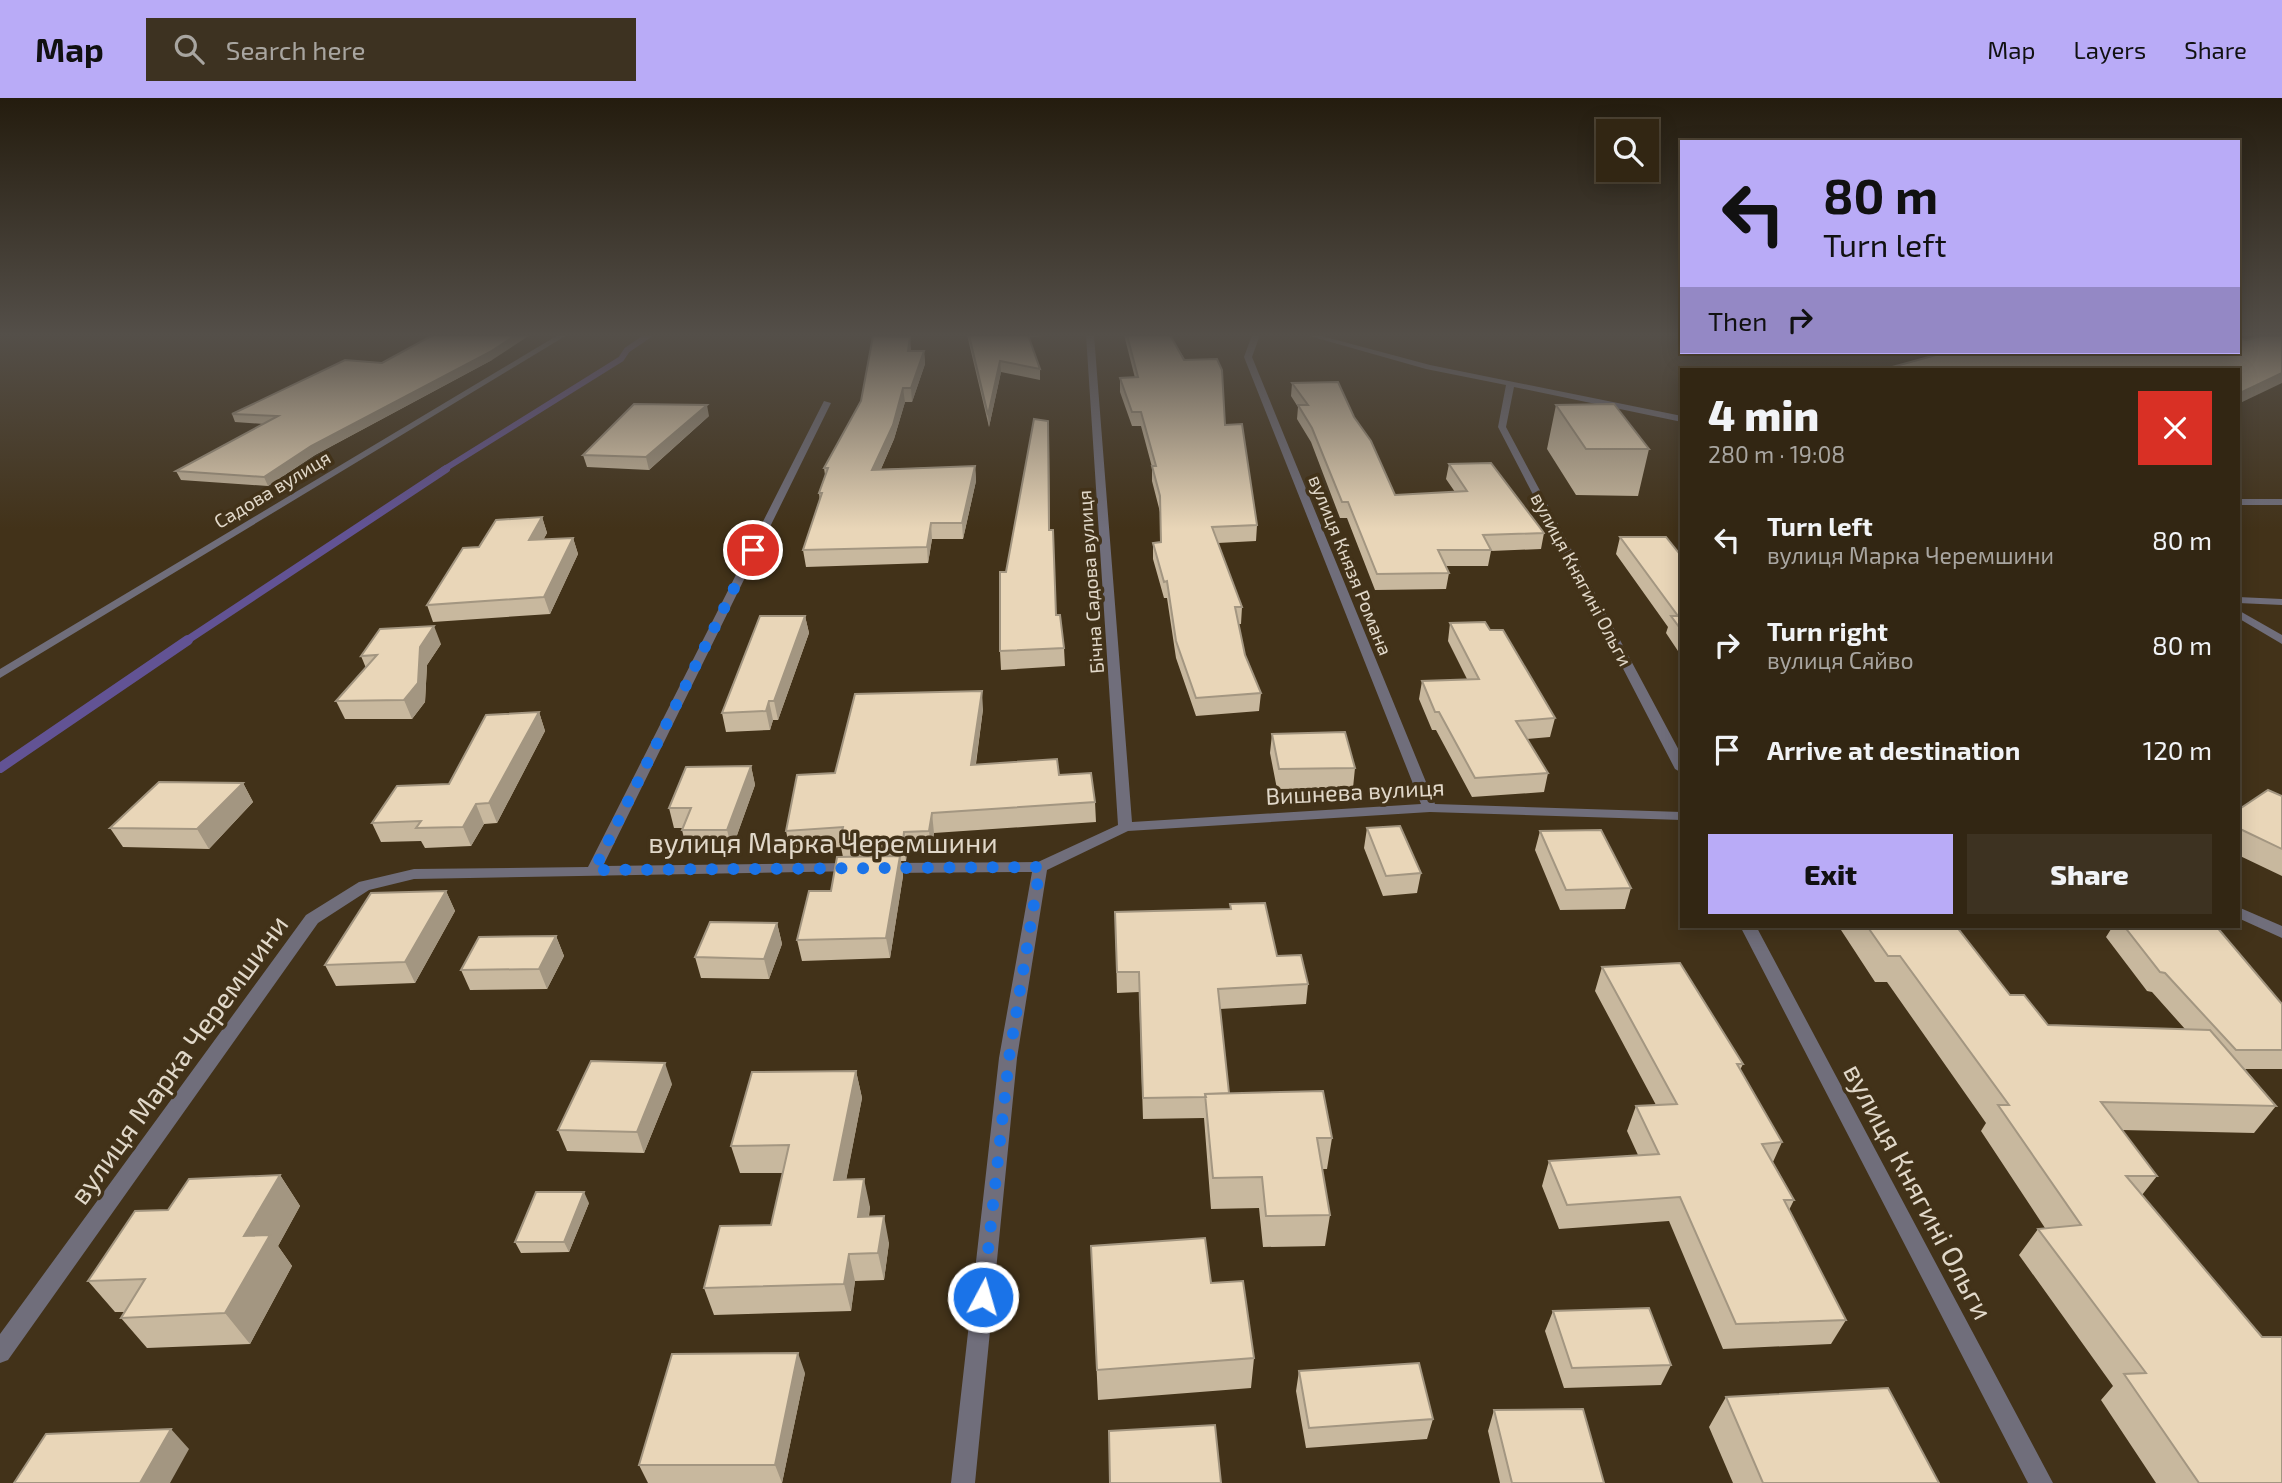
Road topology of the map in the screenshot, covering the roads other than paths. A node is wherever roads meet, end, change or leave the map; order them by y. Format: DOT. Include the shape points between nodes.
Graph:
graph roads {
  1 [pos="456,400"];
  2 [pos="1095,400"];
  3 [pos="1265,400"];
  4 [pos="1507,400"];
  5 [pos="1587,400"];
  6 [pos="827,403"];
  7 [pos="1680,419"];
  8 [pos="2240,502"];
  9 [pos="2282,502"];
  10 [pos="2240,600"];
  11 [pos="2282,602"];
  12 [pos="2240,614"];
  13 [pos="2282,640"];
  14 [pos="0,674"];
  15 [pos="1680,765"];
  16 [pos="1430,808"];
  17 [pos="1680,816"];
  18 [pos="1125,827"];
  19 [pos="1040,867"];
  20 [pos="594,870"];
  21 [pos="2240,913"];
  22 [pos="1749,928"];
  23 [pos="2282,932"];
  24 [pos="0,1352"];
  25 [pos="963,1483"];
  26 [pos="2041,1483"];
  1 -- 14 [label="street, Садова вулиця"];
  2 -- 18 [label="street, Бічна Садова вулиця"];
  3 -- 16 [label="street, вулиця Князя Романа"];
  4 -- 15 [label="street, вулиця Княгині Ольги" via="1502,427"];
  5 -- 7 [label="street"];
  6 -- 20 [label="street"];
  8 -- 9 [label="street"];
  10 -- 11 [label="street"];
  12 -- 13 [label="street"];
  16 -- 17 [label="street, Вишнева вулиця"];
  16 -- 18 [label="street, Вишнева вулиця"];
  18 -- 19 [label="street, Вишнева вулиця"];
  19 -- 20 [label="street, вулиця Марка Черемшини"];
  19 -- 25 [label="street" via="1009,1058"];
  20 -- 24 [label="street, вулиця Марка Черемшини" via="415,874 364,886 312,919"];
  21 -- 23 [label="street"];
  22 -- 26 [label="street, вулиця Княгині Ольги"];
}
